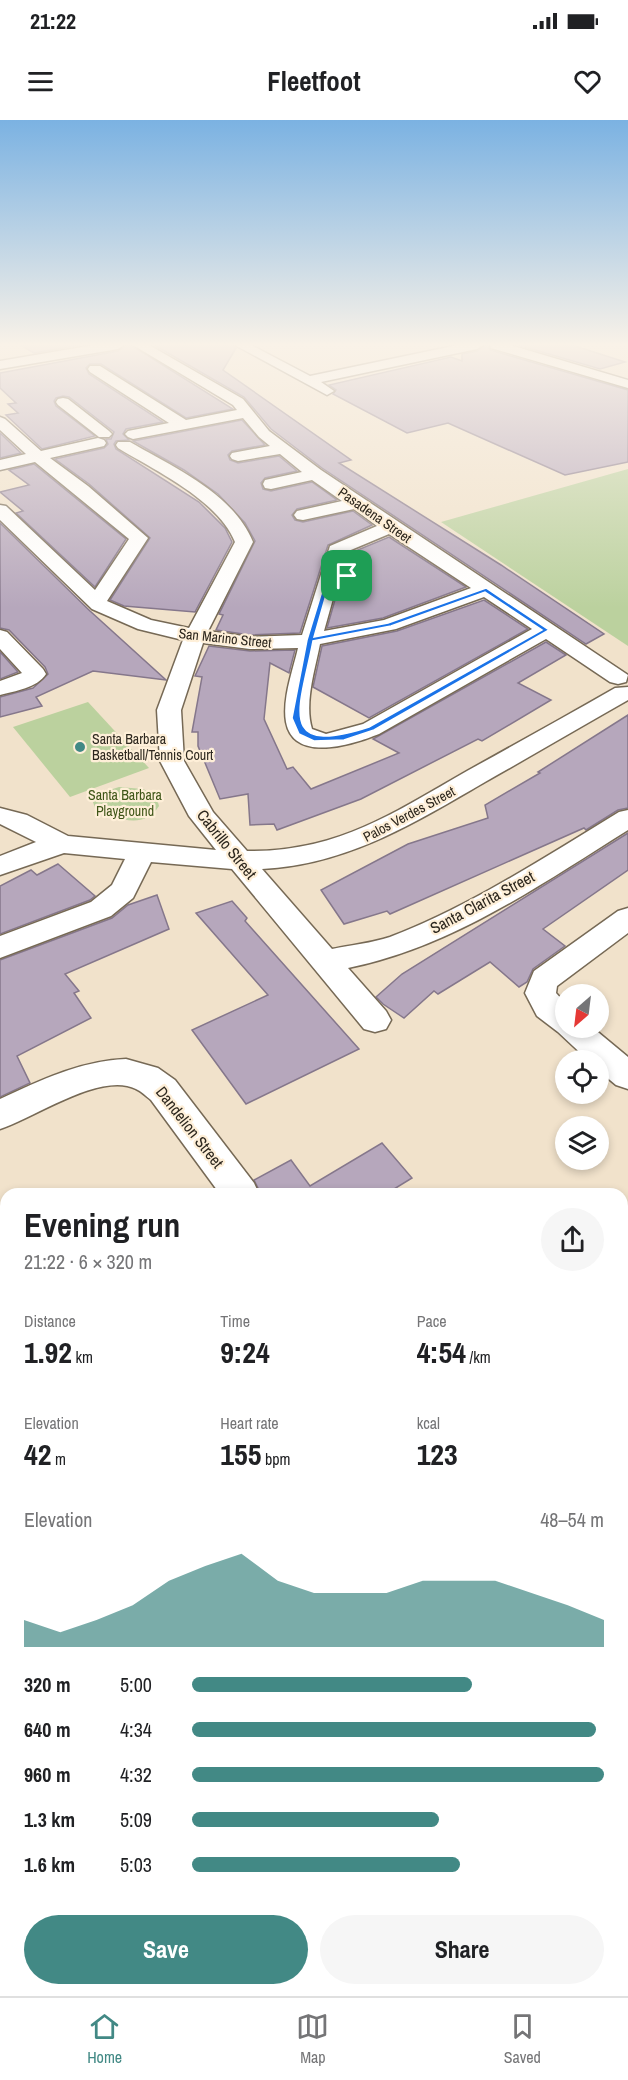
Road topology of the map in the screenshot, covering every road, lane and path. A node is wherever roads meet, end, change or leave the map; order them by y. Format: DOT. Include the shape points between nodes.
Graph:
graph roads {
  1 [pos="11,433"];
  2 [pos="95,433"];
  3 [pos="159,433"];
  4 [pos="263,433"];
  5 [pos="101,438"];
  6 [pos="129,440"];
  7 [pos="281,449"];
  8 [pos="238,456"];
  9 [pos="38,457"];
  10 [pos="0,465"];
  11 [pos="315,474"];
  12 [pos="271,484"];
  13 [pos="358,503"];
  14 [pos="0,510"];
  15 [pos="303,515"];
  16 [pos="391,527"];
  17 [pos="486,590"];
  18 [pos="96,602"];
  19 [pos="546,630"];
  20 [pos="0,636"];
  21 [pos="195,636"];
  22 [pos="310,640"];
  23 [pos="624,685"];
  24 [pos="0,688"];
  25 [pos="0,816"];
  26 [pos="628,818"];
  27 [pos="64,844"];
  28 [pos="142,852"];
  29 [pos="237,858"];
  30 [pos="0,866"];
  31 [pos="628,918"];
  32 [pos="0,947"];
  33 [pos="325,962"];
  34 [pos="555,1013"];
  35 [pos="375,1020"];
  36 [pos="584,1038"];
  37 [pos="628,1076"];
  38 [pos="0,1115"];
  39 [pos="236,1188"];
  1 -- 9 [label="street"];
  2 -- 5 [label="street"];
  3 -- 6 [label="street"];
  4 -- 7 [label="street, Pasadena Street"];
  5 -- 6 [label="street" via="106,446"];
  5 -- 9 [label="street"];
  6 -- 21 [label="street, Cabrillo Street" via="209,500 242,533 244,542"];
  7 -- 8 [label="street"];
  7 -- 11 [label="street, Pasadena Street"];
  9 -- 10 [label="street"];
  9 -- 18 [label="street" via="139,538"];
  11 -- 12 [label="street"];
  11 -- 13 [label="street, Pasadena Street"];
  13 -- 15 [label="street"];
  13 -- 16 [label="street, Pasadena Street"];
  14 -- 18 [label="street, San Marino Street"];
  16 -- 17 [label="street, Pasadena Street"];
  16 -- 22 [label="street" via="337,550"];
  17 -- 19 [label="street, Pasadena Street"];
  17 -- 22 [label="street, San Marino Street" via="389,625"];
  18 -- 21 [label="street, San Marino Street" via="146,626"];
  19 -- 22 [label="street" via="371,729 323,740 302,732 296,718"];
  19 -- 23 [label="street, Pasadena Street"];
  20 -- 24 [label="street" via="35,674"];
  21 -- 22 [label="street, San Marino Street" via="250,643"];
  21 -- 29 [label="street, Cabrillo Street" via="169,710 172,761 202,816"];
  23 -- 29 [label="street, Palos Verdes Street" via="418,811 358,840 285,859"];
  25 -- 27 [label="street, Palos Verdes Street" via="24,823"];
  26 -- 33 [label="street, Santa Clarita Street" via="509,890 447,922 398,945"];
  27 -- 28 [label="street, Palos Verdes Street"];
  27 -- 30 [label="street, Palos Verdes Street"];
  28 -- 29 [label="street, Palos Verdes Street"];
  28 -- 32 [label="street" via="123,891 101,909"];
  29 -- 33 [label="street, Cabrillo Street"];
  31 -- 34 [label="street" via="545,979 539,989 541,1001"];
  33 -- 35 [label="street, Cabrillo Street"];
  36 -- 37 [label="street"];
  38 -- 39 [label="street, Dandelion Street" via="80,1078 106,1072 153,1081"];
}
